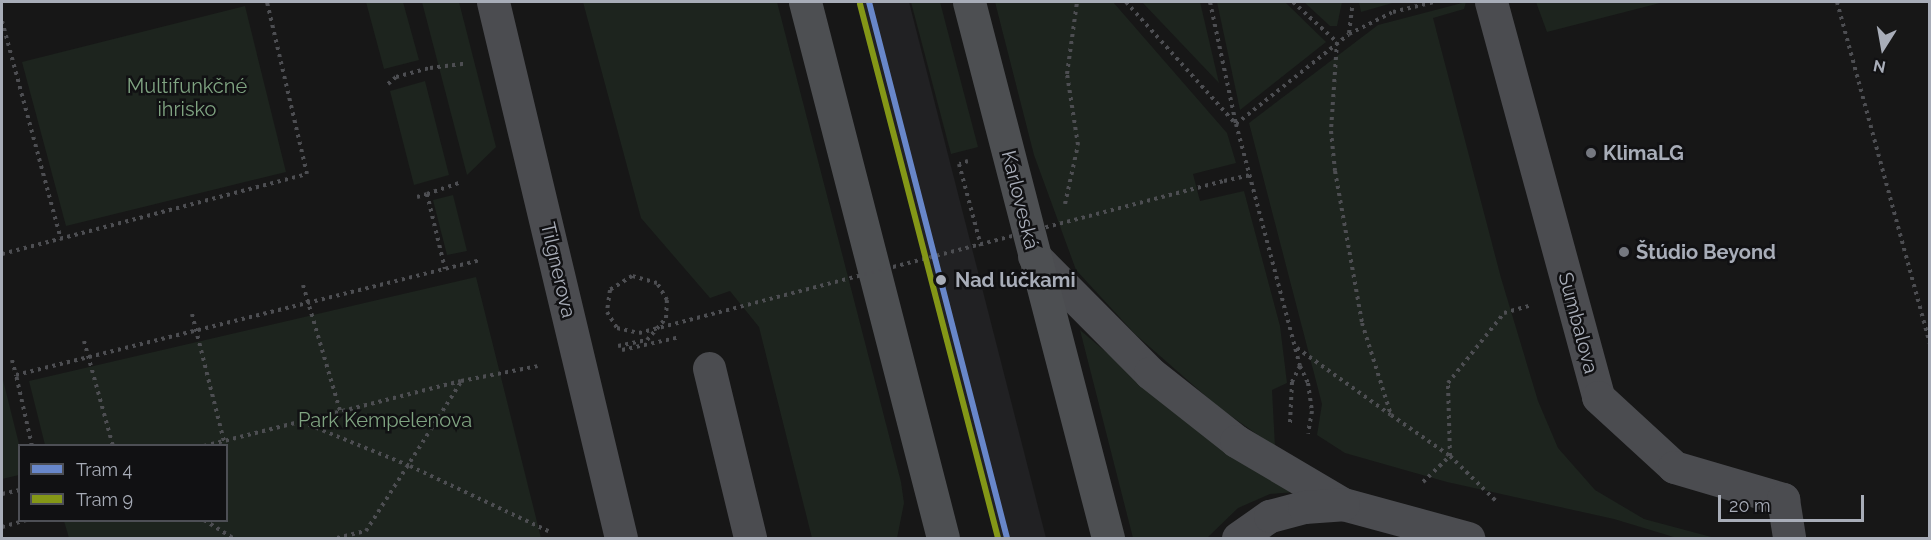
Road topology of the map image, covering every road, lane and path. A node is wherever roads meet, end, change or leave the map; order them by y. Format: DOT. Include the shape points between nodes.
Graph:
graph roads {
  1 [pos="267,2"];
  2 [pos="494,2"];
  3 [pos="805,2"];
  4 [pos="969,2"];
  5 [pos="1077,2"];
  6 [pos="1126,2"];
  7 [pos="1209,2"];
  8 [pos="1293,2"];
  9 [pos="1353,2"];
  10 [pos="1434,2"];
  11 [pos="1491,2"];
  12 [pos="1837,2"];
  13 [pos="2,21"];
  14 [pos="1349,34"];
  15 [pos="1336,42"];
  16 [pos="475,63"];
  17 [pos="388,84"];
  18 [pos="1236,124"];
  19 [pos="959,164"];
  20 [pos="1250,175"];
  21 [pos="459,183"];
  22 [pos="427,194"];
  23 [pos="417,197"];
  24 [pos="1064,207"];
  25 [pos="1058,216"];
  26 [pos="61,239"];
  27 [pos="981,246"];
  28 [pos="2,254"];
  29 [pos="1034,256"];
  30 [pos="478,261"];
  31 [pos="445,269"];
  32 [pos="303,285"];
  33 [pos="1570,294"];
  34 [pos="308,302"];
  35 [pos="192,314"];
  36 [pos="196,331"];
  37 [pos="688,335"];
  38 [pos="84,341"];
  39 [pos="1929,345"];
  40 [pos="620,346"];
  41 [pos="611,348"];
  42 [pos="1296,348"];
  43 [pos="89,358"];
  44 [pos="12,360"];
  45 [pos="546,364"];
  46 [pos="1300,366"];
  47 [pos="709,368"];
  48 [pos="16,375"];
  49 [pos="461,381"];
  50 [pos="340,411"];
  51 [pos="1391,415"];
  52 [pos="301,422"];
  53 [pos="1290,428"];
  54 [pos="1309,428"];
  55 [pos="224,441"];
  56 [pos="32,444"];
  57 [pos="112,444"];
  58 [pos="212,444"];
  59 [pos="1450,456"];
  60 [pos="410,466"];
  61 [pos="1421,484"];
  62 [pos="18,490"];
  63 [pos="2,494"];
  64 [pos="1497,502"];
  65 [pos="1343,504"];
  66 [pos="19,522"];
  67 [pos="207,522"];
  68 [pos="2,526"];
  69 [pos="548,531"];
  70 [pos="346,537"];
  71 [pos="233,538"];
  72 [pos="337,538"];
  73 [pos="621,538"];
  74 [pos="750,538"];
  75 [pos="943,538"];
  76 [pos="1108,538"];
  77 [pos="1238,538"];
  78 [pos="1468,538"];
  79 [pos="1789,538"];
  1 -- 26 [label="path" via="308,174"];
  2 -- 73 [label="street, Tilgnerova"];
  3 -- 75 [label="main road"];
  4 -- 29 [label="main road, Karloveská"];
  5 -- 24 [label="path" via="1067,74 1078,145 1070,197"];
  6 -- 18 [label="path"];
  7 -- 18 [label="path"];
  8 -- 15 [label="path"];
  9 -- 14 [label="path"];
  10 -- 14 [label="path" via="1394,12"];
  11 -- 33 [label="street, Sumbalova"];
  12 -- 39 [label="path"];
  13 -- 26 [label="path"];
  14 -- 15 [label="path"];
  15 -- 18 [label="path"];
  15 -- 51 [label="path" via="1331,131 1335,171 1362,324"];
  16 -- 17 [label="path" via="430,68 396,77"];
  18 -- 20 [label="path"];
  19 -- 27 [label="path"];
  20 -- 27 [label="path, bridge"];
  20 -- 42 [label="path"];
  21 -- 22 [label="path"];
  22 -- 23 [label="path"];
  22 -- 31 [label="path"];
  25 -- 29 [label="path"];
  26 -- 28 [label="path"];
  27 -- 40 [label="path, bridge" via="896,267 829,285 739,307 706,316 672,324 661,327 650,330 639,333 617,328 607,312 610,290 632,276 657,283 667,300 666,318 660,325 654,332 647,340"];
  29 -- 65 [label="street" via="1150,373 1195,411 1236,441"];
  29 -- 76 [label="main road, Karloveská"];
  30 -- 31 [label="path"];
  31 -- 34 [label="path"];
  32 -- 34 [label="path"];
  33 -- 59 [label="path" via="1504,313 1471,350 1448,383"];
  33 -- 79 [label="street, Sumbalova" via="1598,397 1674,467 1783,499"];
  34 -- 36 [label="path"];
  34 -- 50 [label="path"];
  35 -- 36 [label="path"];
  36 -- 43 [label="path"];
  36 -- 55 [label="path"];
  37 -- 40 [label="path" via="622,351"];
  38 -- 43 [label="path"];
  40 -- 41 [label="path"];
  42 -- 46 [label="path"];
  42 -- 51 [label="path"];
  43 -- 48 [label="path"];
  43 -- 57 [label="path"];
  44 -- 48 [label="path"];
  45 -- 49 [label="path"];
  46 -- 53 [label="path" via="1292,382"];
  46 -- 54 [label="path" via="1308,383 1312,411"];
  47 -- 74 [label="street"];
  48 -- 56 [label="path"];
  49 -- 50 [label="path"];
  49 -- 60 [label="path"];
  50 -- 52 [label="path"];
  51 -- 59 [label="path"];
  52 -- 55 [label="path"];
  52 -- 60 [label="path"];
  55 -- 58 [label="path"];
  59 -- 61 [label="path"];
  59 -- 64 [label="path"];
  60 -- 69 [label="path"];
  60 -- 70 [label="path" via="366,531"];
  62 -- 63 [label="path"];
  65 -- 77 [label="street" via="1304,507 1270,516"];
  65 -- 78 [label="street"];
  66 -- 68 [label="path"];
  67 -- 71 [label="path"];
  70 -- 72 [label="path"];
}
